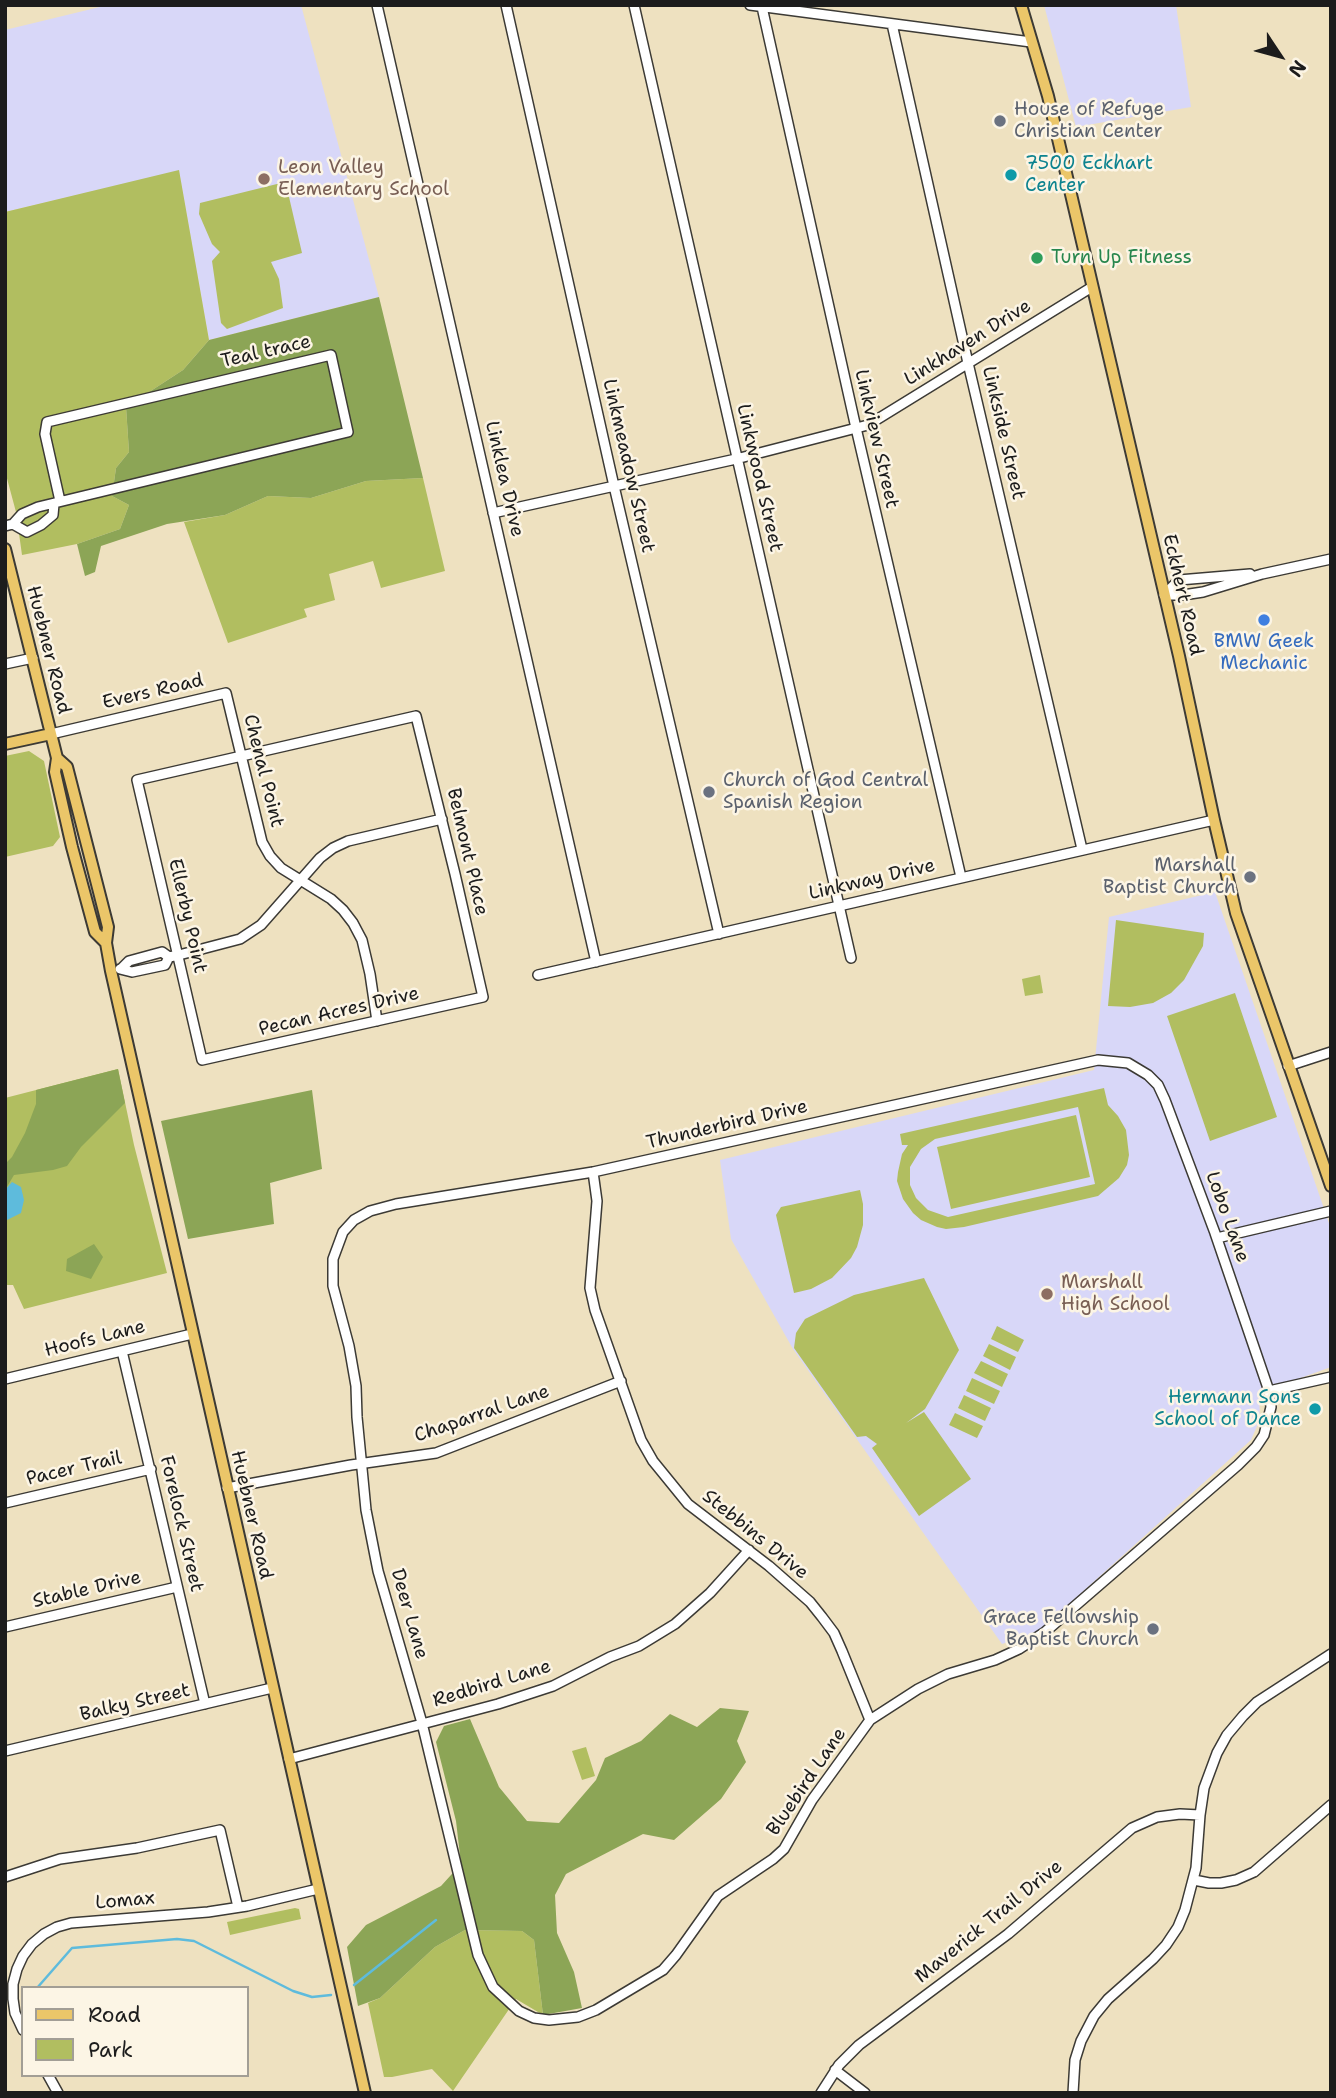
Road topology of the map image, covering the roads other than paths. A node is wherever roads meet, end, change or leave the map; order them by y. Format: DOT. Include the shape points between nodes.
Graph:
graph roads {
  1 [pos="377,5"];
  2 [pos="506,5"];
  3 [pos="634,5"];
  4 [pos="750,5"];
  5 [pos="1021,5"];
  6 [pos="762,7"];
  7 [pos="892,24"];
  8 [pos="1031,42"];
  9 [pos="1092,287"];
  10 [pos="968,363"];
  11 [pos="856,428"];
  12 [pos="736,459"];
  13 [pos="614,486"];
  14 [pos="57,503"];
  15 [pos="493,513"];
  16 [pos="9,525"];
  17 [pos="5,549"];
  18 [pos="1331,559"];
  19 [pos="1262,574"];
  20 [pos="1164,595"];
  21 [pos="33,658"];
  22 [pos="5,664"];
  23 [pos="226,693"];
  24 [pos="51,734"];
  25 [pos="5,744"];
  26 [pos="240,756"];
  27 [pos="442,819"];
  28 [pos="1214,820"];
  29 [pos="1082,849"];
  30 [pos="961,877"];
  31 [pos="299,881"];
  32 [pos="839,905"];
  33 [pos="719,934"];
  34 [pos="174,956"];
  35 [pos="851,958"];
  36 [pos="596,962"];
  37 [pos="117,970"];
  38 [pos="538,975"];
  39 [pos="483,997"];
  40 [pos="377,1021"];
  41 [pos="1331,1052"];
  42 [pos="202,1060"];
  43 [pos="1288,1066"];
  44 [pos="1135,1067"];
  45 [pos="593,1172"];
  46 [pos="1331,1186"];
  47 [pos="1331,1211"];
  48 [pos="1217,1238"];
  49 [pos="338,1244"];
  50 [pos="192,1334"];
  51 [pos="122,1351"];
  52 [pos="1331,1377"];
  53 [pos="5,1379"];
  54 [pos="621,1381"];
  55 [pos="1269,1391"];
  56 [pos="361,1464"];
  57 [pos="151,1469"];
  58 [pos="227,1488"];
  59 [pos="5,1503"];
  60 [pos="749,1550"];
  61 [pos="177,1587"];
  62 [pos="5,1627"];
  63 [pos="1331,1654"];
  64 [pos="272,1688"];
  65 [pos="205,1704"];
  66 [pos="870,1720"];
  67 [pos="422,1723"];
  68 [pos="5,1751"];
  69 [pos="289,1759"];
  70 [pos="1331,1805"];
  71 [pos="1200,1815"];
  72 [pos="5,1877"];
  73 [pos="1194,1880"];
  74 [pos="318,1889"];
  75 [pos="238,1907"];
  76 [pos="493,1987"];
  77 [pos="21,2026"];
  78 [pos="835,2070"];
  79 [pos="49,2077"];
  80 [pos="58,2093"];
  81 [pos="365,2093"];
  82 [pos="821,2093"];
  83 [pos="865,2093"];
  84 [pos="1073,2093"];
  1 -- 15 [label="street, Linklea Drive"];
  2 -- 13 [label="street, Linkmeadow Street"];
  3 -- 12 [label="street, Linkwood Street"];
  4 -- 6 [label="street"];
  5 -- 8 [label="main road, Eckhert Road"];
  6 -- 7 [label="street"];
  6 -- 11 [label="street, Linkview Street"];
  7 -- 8 [label="street"];
  7 -- 10 [label="street, Linkside Street"];
  8 -- 9 [label="main road, Eckhert Road"];
  9 -- 10 [label="street, Linkhaven Drive"];
  9 -- 20 [label="main road, Eckhert Road"];
  10 -- 11 [label="street, Linkhaven Drive"];
  10 -- 29 [label="street, Linkside Street"];
  11 -- 12 [label="street, Linkhaven Drive"];
  11 -- 30 [label="street, Linkview Street"];
  12 -- 13 [label="street, Linkhaven Drive"];
  12 -- 32 [label="street, Linkwood Street"];
  13 -- 15 [label="street, Linkhaven Drive"];
  13 -- 33 [label="street, Linkmeadow Street"];
  14 -- 14 [label="street, Teal trace" via="348,432 331,355 47,422"];
  14 -- 16 [label="street, Teal trace" via="22,514"];
  14 -- 16 [label="street, Teal trace" via="53,515 27,532"];
  15 -- 36 [label="street, Linklea Drive"];
  17 -- 21 [label="main road, Huebner Road"];
  18 -- 19 [label="street"];
  19 -- 20 [label="street" via="1203,592"];
  19 -- 20 [label="street" via="1179,580"];
  20 -- 28 [label="main road, Eckhert Road"];
  21 -- 22 [label="street"];
  21 -- 24 [label="main road, Huebner Road"];
  23 -- 24 [label="street, Evers Road"];
  23 -- 26 [label="street, Chenal Point"];
  24 -- 25 [label="main road, Evers Road"];
  24 -- 37 [label="main road, Huebner Road" via="55,772 95,932 106,943"];
  26 -- 27 [label="street, Belmont Place" via="416,716"];
  26 -- 31 [label="street, Chenal Point" via="262,842 275,862"];
  26 -- 34 [label="street, Ellerby Point" via="137,780"];
  27 -- 31 [label="street" via="348,841 320,858"];
  27 -- 39 [label="street, Belmont Place"];
  28 -- 29 [label="street, Linkway Drive"];
  28 -- 43 [label="main road, Eckhert Road" via="1236,913"];
  29 -- 30 [label="street, Linkway Drive"];
  30 -- 32 [label="street, Linkway Drive"];
  31 -- 34 [label="street" via="261,925 247,934"];
  31 -- 40 [label="street, Chenal Point" via="337,904 354,923 370,974"];
  32 -- 33 [label="street, Linkway Drive"];
  32 -- 35 [label="street, Linkwood Street"];
  33 -- 36 [label="street, Linkway Drive"];
  34 -- 37 [label="street" via="165,965 132,972"];
  34 -- 42 [label="street, Ellerby Point"];
  36 -- 38 [label="street, Linkway Drive"];
  37 -- 50 [label="main road, Huebner Road"];
  39 -- 40 [label="street, Pecan Acres Drive"];
  40 -- 42 [label="street, Pecan Acres Drive"];
  41 -- 43 [label="street"];
  43 -- 46 [label="main road, Eckhert Road"];
  44 -- 45 [label="street, Thunderbird Drive" via="1098,1060"];
  44 -- 48 [label="street, Lobo Lane" via="1158,1085"];
  45 -- 49 [label="street, Thunderbird Drive" via="370,1211 354,1220"];
  45 -- 54 [label="street, Stebbins Drive" via="597,1201 590,1288"];
  47 -- 48 [label="street"];
  48 -- 55 [label="street, Lobo Lane"];
  49 -- 56 [label="street, Deer Lane" via="333,1286 356,1386"];
  50 -- 51 [label="street, Hoofs Lane"];
  50 -- 58 [label="main road, Huebner Road"];
  51 -- 53 [label="street, Hoofs Lane"];
  51 -- 57 [label="street, Forelock Street"];
  52 -- 55 [label="street"];
  54 -- 56 [label="street, Chaparral Lane" via="436,1453"];
  54 -- 60 [label="street, Stebbins Drive" via="636,1429 653,1461 688,1504"];
  55 -- 66 [label="street, Bluebird Lane" via="1268,1425 1256,1447 1045,1632 995,1660 918,1689"];
  56 -- 58 [label="street, Chaparral Lane"];
  56 -- 67 [label="street, Deer Lane" via="378,1571"];
  57 -- 59 [label="street, Pacer Trail"];
  57 -- 61 [label="street, Forelock Street"];
  58 -- 64 [label="main road, Huebner Road"];
  60 -- 66 [label="street, Stebbins Drive" via="822,1617 842,1651"];
  60 -- 67 [label="street, Redbird Lane" via="684,1616 639,1646 527,1696"];
  61 -- 62 [label="street, Stable Drive"];
  61 -- 65 [label="street, Forelock Street"];
  63 -- 71 [label="street" via="1242,1716 1217,1753"];
  64 -- 65 [label="street, Balky Street"];
  64 -- 69 [label="main road, Huebner Road"];
  65 -- 68 [label="street, Balky Street"];
  66 -- 76 [label="street, Bluebird Lane" via="812,1800 784,1849 718,1896 663,1970 596,2010 565,2019 534,2018"];
  67 -- 69 [label="street, Redbird Lane"];
  67 -- 76 [label="street, Deer Lane" via="478,1955"];
  69 -- 74 [label="main road, Huebner Road"];
  70 -- 73 [label="street" via="1254,1872 1222,1883"];
  71 -- 73 [label="street"];
  71 -- 78 [label="street, Maverick Trail Drive" via="1157,1817 1132,1828 1009,1934 859,2045"];
  72 -- 75 [label="street" via="60,1860 220,1830"];
  73 -- 84 [label="street" via="1178,1927 1166,1945 1108,1999 1088,2026 1075,2060"];
  74 -- 75 [label="street, Lomax"];
  74 -- 81 [label="main road, Huebner Road"];
  75 -- 77 [label="street, Lomax" via="71,1923 44,1934 23,1956 13,1984"];
  78 -- 82 [label="street, Maverick Trail Drive"];
  78 -- 83 [label="street"];
  79 -- 80 [label="street"];
}
